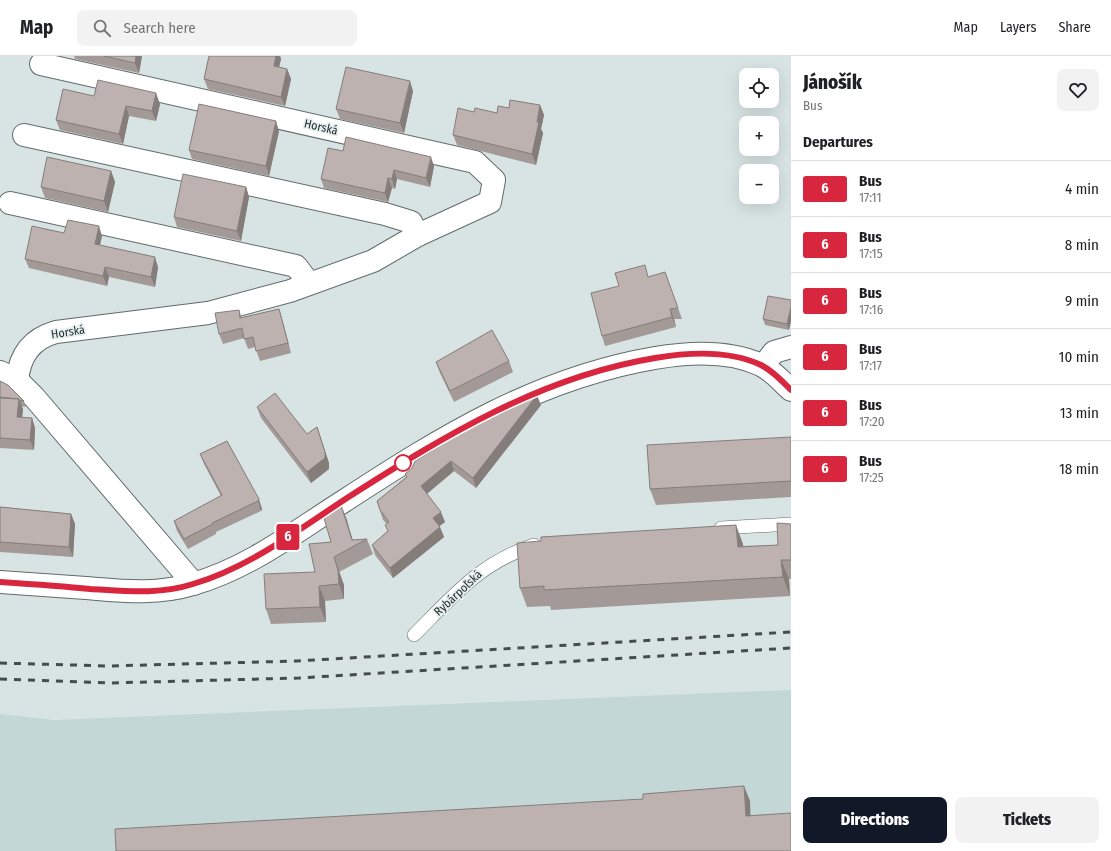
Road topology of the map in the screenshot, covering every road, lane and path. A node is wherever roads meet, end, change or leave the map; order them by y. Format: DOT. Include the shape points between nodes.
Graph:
graph roads {
  1 [pos="41,64"];
  2 [pos="24,135"];
  3 [pos="10,203"];
  4 [pos="418,235"];
  5 [pos="309,283"];
  6 [pos="791,347"];
  7 [pos="763,366"];
  8 [pos="8,376"];
  9 [pos="791,390"];
  10 [pos="791,524"];
  11 [pos="712,529"];
  12 [pos="548,542"];
  13 [pos="0,582"];
  14 [pos="194,584"];
  15 [pos="414,635"];
  1 -- 4 [label="street, Horská" via="475,162 494,180 490,202"];
  2 -- 4 [label="street" via="385,214 411,222"];
  3 -- 5 [label="street" via="296,266"];
  4 -- 5 [label="street, Horská" via="373,261"];
  5 -- 8 [label="street, Horská" via="290,291 208,313 46,335 26,351 18,368"];
  6 -- 7 [label="street" via="774,352"];
  7 -- 9 [label="street"];
  7 -- 14 [label="street" via="738,358 689,354 595,370 558,384 507,405 452,433 256,557 220,575"];
  8 -- 14 [label="street, Horská" via="79,448"];
  10 -- 11 [label="lane"];
  12 -- 15 [label="lane, Rybárpoľská" via="503,556 474,576"];
  13 -- 14 [label="street" via="140,593 168,591"];
}
